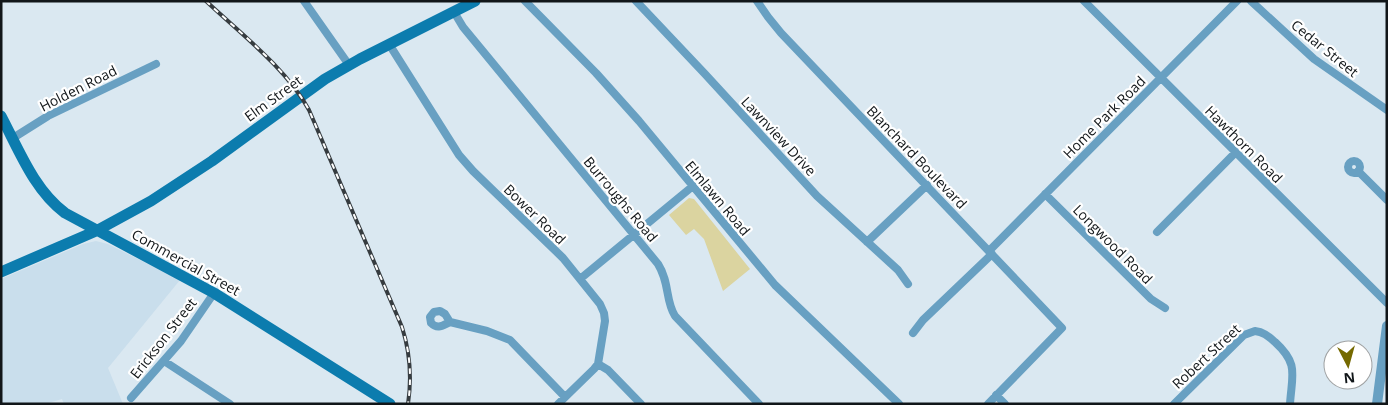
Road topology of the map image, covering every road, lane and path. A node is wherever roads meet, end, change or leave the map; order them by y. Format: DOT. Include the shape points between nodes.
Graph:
graph roads {
  1 [pos="304,1"];
  2 [pos="475,1"];
  3 [pos="525,1"];
  4 [pos="636,1"];
  5 [pos="757,1"];
  6 [pos="1236,1"];
  7 [pos="1250,1"];
  8 [pos="1087,2"];
  9 [pos="454,12"];
  10 [pos="389,44"];
  11 [pos="156,64"];
  12 [pos="349,65"];
  13 [pos="1160,78"];
  14 [pos="1387,110"];
  15 [pos="1,116"];
  16 [pos="13,138"];
  17 [pos="1235,153"];
  18 [pos="1358,171"];
  19 [pos="927,185"];
  20 [pos="692,186"];
  21 [pos="1045,194"];
  22 [pos="1387,200"];
  23 [pos="96,231"];
  24 [pos="1157,232"];
  25 [pos="634,235"];
  26 [pos="867,242"];
  27 [pos="991,252"];
  28 [pos="1,272"];
  29 [pos="580,279"];
  30 [pos="908,284"];
  31 [pos="214,293"];
  32 [pos="1387,303"];
  33 [pos="1166,308"];
  34 [pos="450,322"];
  35 [pos="1387,326"];
  36 [pos="913,333"];
  37 [pos="164,361"];
  38 [pos="598,364"];
  39 [pos="996,396"];
  40 [pos="565,397"];
  41 [pos="131,398"];
  42 [pos="230,404"];
  43 [pos="390,404"];
  44 [pos="558,404"];
  45 [pos="641,404"];
  46 [pos="759,404"];
  47 [pos="899,404"];
  48 [pos="988,404"];
  49 [pos="1005,404"];
  50 [pos="1174,404"];
  51 [pos="1290,404"];
  52 [pos="1377,404"];
  1 -- 12 [label="street"];
  2 -- 9 [label="main road, Elm Street"];
  3 -- 20 [label="street, Elmlawn Road" via="608,86"];
  4 -- 26 [label="street, Lawnview Drive" via="817,196"];
  5 -- 19 [label="street, Blanchard Boulevard" via="780,33"];
  6 -- 13 [label="street, Home Park Road"];
  7 -- 14 [label="street, Cedar Street" via="1314,59"];
  8 -- 13 [label="street, Hawthorn Road"];
  9 -- 10 [label="main road, Elm Street"];
  9 -- 25 [label="street, Burroughs Road"];
  10 -- 12 [label="main road, Elm Street"];
  10 -- 29 [label="street, Bower Road" via="459,155"];
  11 -- 16 [label="street, Holden Road" via="48,116"];
  12 -- 23 [label="main road, Elm Street" via="312,87 174,187"];
  13 -- 17 [label="street, Hawthorn Road"];
  13 -- 21 [label="street, Home Park Road"];
  15 -- 16 [label="main road, Commercial Street"];
  16 -- 23 [label="main road, Commercial Street" via="50,200"];
  17 -- 24 [label="street"];
  17 -- 32 [label="street, Hawthorn Road"];
  18 -- 22 [label="street"];
  19 -- 26 [label="street"];
  19 -- 27 [label="street, Blanchard Boulevard"];
  20 -- 25 [label="street"];
  20 -- 47 [label="street, Elmlawn Road" via="779,290"];
  21 -- 27 [label="street, Home Park Road"];
  21 -- 33 [label="street, Longwood Road" via="1151,299"];
  23 -- 28 [label="main road, Elm Street"];
  23 -- 31 [label="main road, Commercial Street"];
  25 -- 29 [label="street"];
  25 -- 46 [label="street, Burroughs Road" via="663,272 670,306 676,316"];
  26 -- 30 [label="street, Lawnview Drive" via="901,273"];
  27 -- 36 [label="street, Home Park Road"];
  27 -- 39 [label="street, Blanchard Boulevard" via="1062,328"];
  29 -- 38 [label="street, Bower Road" via="604,314"];
  31 -- 37 [label="street, Erickson Street"];
  31 -- 43 [label="main road, Commercial Street"];
  34 -- 40 [label="street" via="487,330 510,340"];
  35 -- 52 [label="street"];
  37 -- 41 [label="street, Erickson Street"];
  37 -- 42 [label="street"];
  38 -- 40 [label="street"];
  38 -- 45 [label="street"];
  39 -- 48 [label="street"];
  39 -- 49 [label="street"];
  40 -- 44 [label="street"];
  50 -- 51 [label="street, Robert Street" via="1244,334 1255,331 1267,335 1289,356 1292,370"];
}
